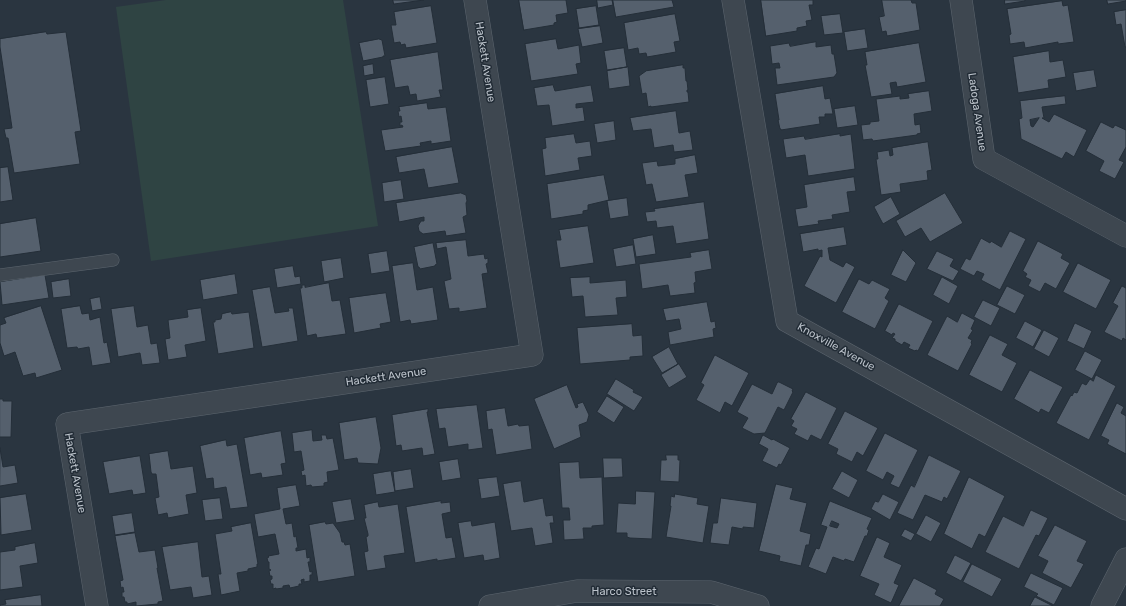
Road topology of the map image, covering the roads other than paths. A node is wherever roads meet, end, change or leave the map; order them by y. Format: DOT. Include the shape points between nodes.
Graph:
graph roads {
  1 [pos="475,0"];
  2 [pos="733,0"];
  3 [pos="961,0"];
  4 [pos="1126,236"];
  5 [pos="113,260"];
  6 [pos="0,275"];
  7 [pos="1126,509"];
  8 [pos="1126,559"];
  9 [pos="97,606"];
  10 [pos="490,606"];
  11 [pos="758,606"];
  12 [pos="1102,606"];
  1 -- 9 [label="street, Hackett Avenue" via="532,355 66,424"];
  2 -- 7 [label="street, Knoxville Avenue" via="788,320"];
  3 -- 4 [label="street, Ladoga Avenue" via="984,159"];
  5 -- 6 [label="lane"];
  8 -- 12 [label="street"];
  10 -- 11 [label="street, Harco Street" via="577,591 711,592"];
}
